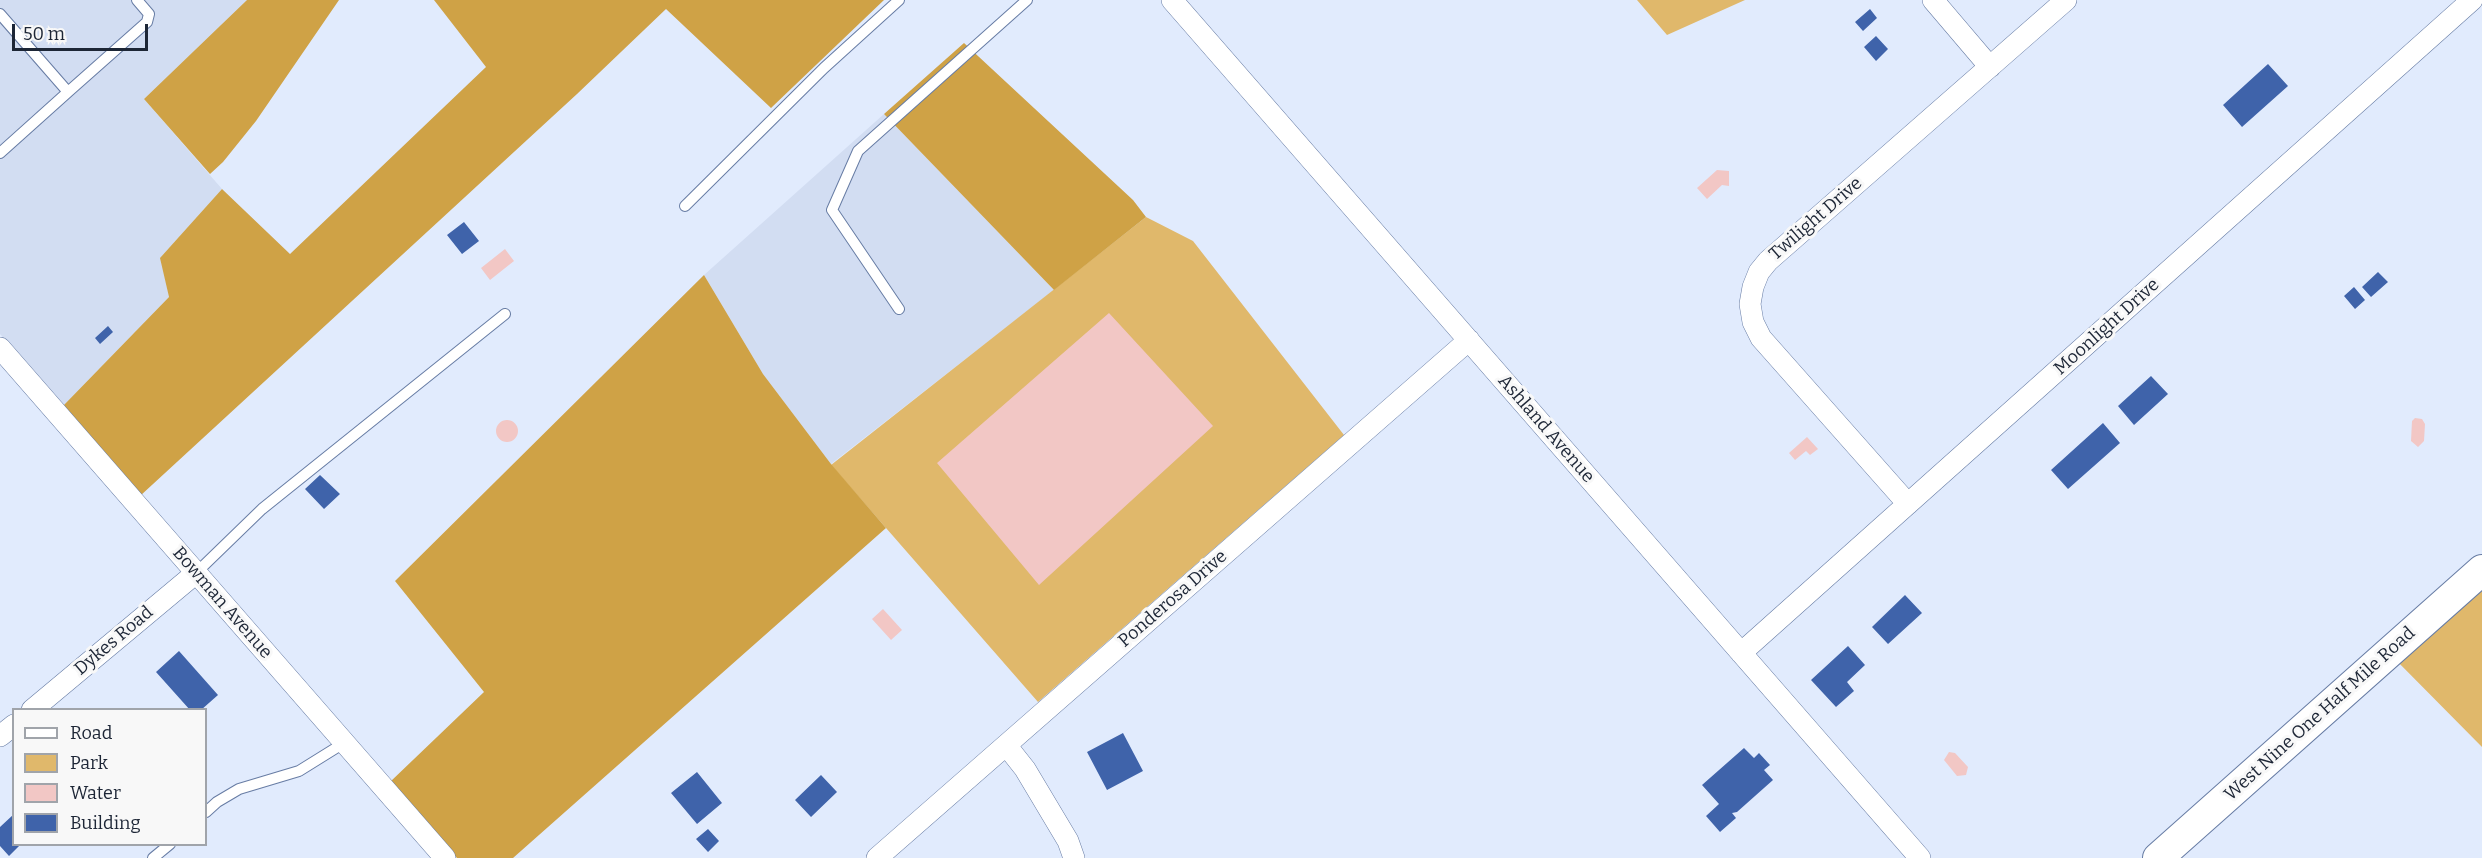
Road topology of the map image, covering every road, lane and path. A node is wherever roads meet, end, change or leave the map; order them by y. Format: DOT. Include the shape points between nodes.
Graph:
graph roads {
  1 [pos="137,0"];
  2 [pos="899,0"];
  3 [pos="1028,0"];
  4 [pos="1172,0"];
  5 [pos="1933,0"];
  6 [pos="2066,0"];
  7 [pos="2472,0"];
  8 [pos="0,14"];
  9 [pos="1990,66"];
  10 [pos="68,92"];
  11 [pos="0,153"];
  12 [pos="685,206"];
  13 [pos="899,309"];
  14 [pos="505,314"];
  15 [pos="1468,340"];
  16 [pos="0,348"];
  17 [pos="1908,504"];
  18 [pos="2482,570"];
  19 [pos="196,573"];
  20 [pos="1740,653"];
  21 [pos="34,708"];
  22 [pos="12,727"];
  23 [pos="0,736"];
  24 [pos="344,743"];
  25 [pos="1006,745"];
  26 [pos="207,811"];
  27 [pos="168,846"];
  28 [pos="153,858"];
  29 [pos="445,858"];
  30 [pos="877,858"];
  31 [pos="1074,858"];
  32 [pos="1920,858"];
  33 [pos="2158,858"];
  1 -- 10 [label="lane" via="149,14 147,22"];
  2 -- 12 [label="lane" via="824,68"];
  3 -- 13 [label="lane" via="858,151 832,210"];
  4 -- 15 [label="street, Ashland Avenue"];
  5 -- 9 [label="street"];
  6 -- 9 [label="street, Twilight Drive"];
  7 -- 17 [label="street, Moonlight Drive"];
  8 -- 10 [label="lane"];
  9 -- 17 [label="street, Twilight Drive" via="1768,261 1753,287 1751,313 1761,338"];
  10 -- 11 [label="lane"];
  14 -- 19 [label="lane" via="262,508"];
  15 -- 20 [label="street, Ashland Avenue"];
  15 -- 25 [label="street, Ponderosa Drive"];
  16 -- 19 [label="street, Bowman Avenue"];
  17 -- 20 [label="street, Moonlight Drive"];
  18 -- 33 [label="street, West Nine One Half Mile Road"];
  19 -- 21 [label="street, Dykes Road"];
  19 -- 24 [label="street, Bowman Avenue"];
  20 -- 32 [label="street, Ashland Avenue"];
  22 -- 23 [label="street"];
  24 -- 26 [label="lane" via="298,771 239,789"];
  24 -- 29 [label="street, Bowman Avenue"];
  25 -- 30 [label="street, Ponderosa Drive"];
  25 -- 31 [label="street" via="1025,769"];
  27 -- 28 [label="lane"];
}
